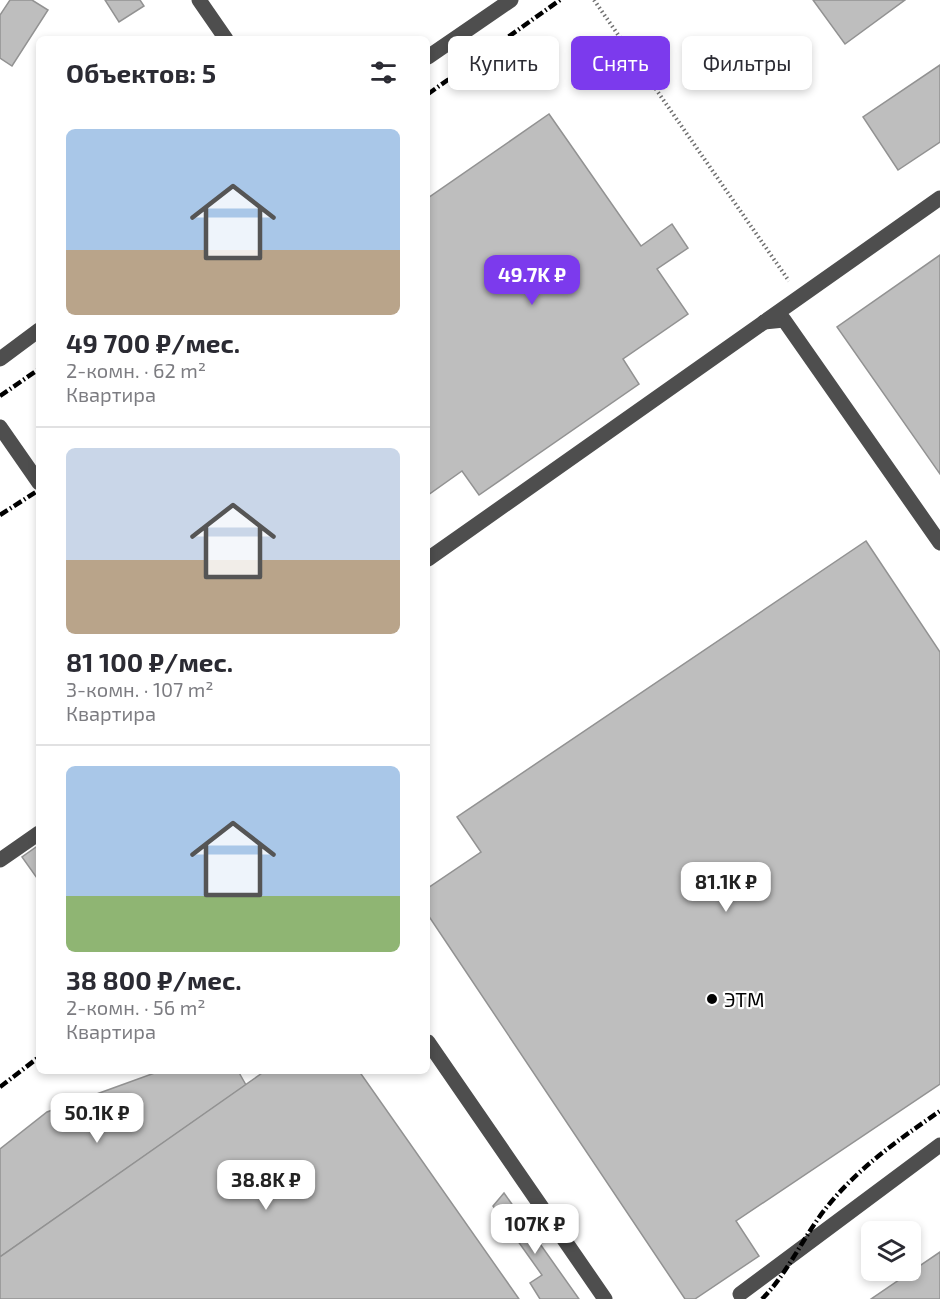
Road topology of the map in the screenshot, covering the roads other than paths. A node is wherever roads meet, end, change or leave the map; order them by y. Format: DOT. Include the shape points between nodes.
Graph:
graph roads {
  1 [pos="199,0"];
  2 [pos="511,0"];
  3 [pos="223,36"];
  4 [pos="430,56"];
  5 [pos="940,198"];
  6 [pos="764,322"];
  7 [pos="36,332"];
  8 [pos="0,359"];
  9 [pos="0,427"];
  10 [pos="36,479"];
  11 [pos="940,543"];
  12 [pos="430,558"];
  13 [pos="36,835"];
  14 [pos="0,860"];
  15 [pos="430,1045"];
  16 [pos="940,1145"];
  17 [pos="740,1294"];
  18 [pos="605,1299"];
  1 -- 3 [label="lane"];
  2 -- 4 [label="lane"];
  5 -- 6 [label="lane"];
  6 -- 11 [label="lane" via="784,320"];
  6 -- 12 [label="lane"];
  7 -- 8 [label="lane"];
  9 -- 10 [label="lane"];
  13 -- 14 [label="lane"];
  15 -- 18 [label="lane"];
  16 -- 17 [label="lane"];
}
